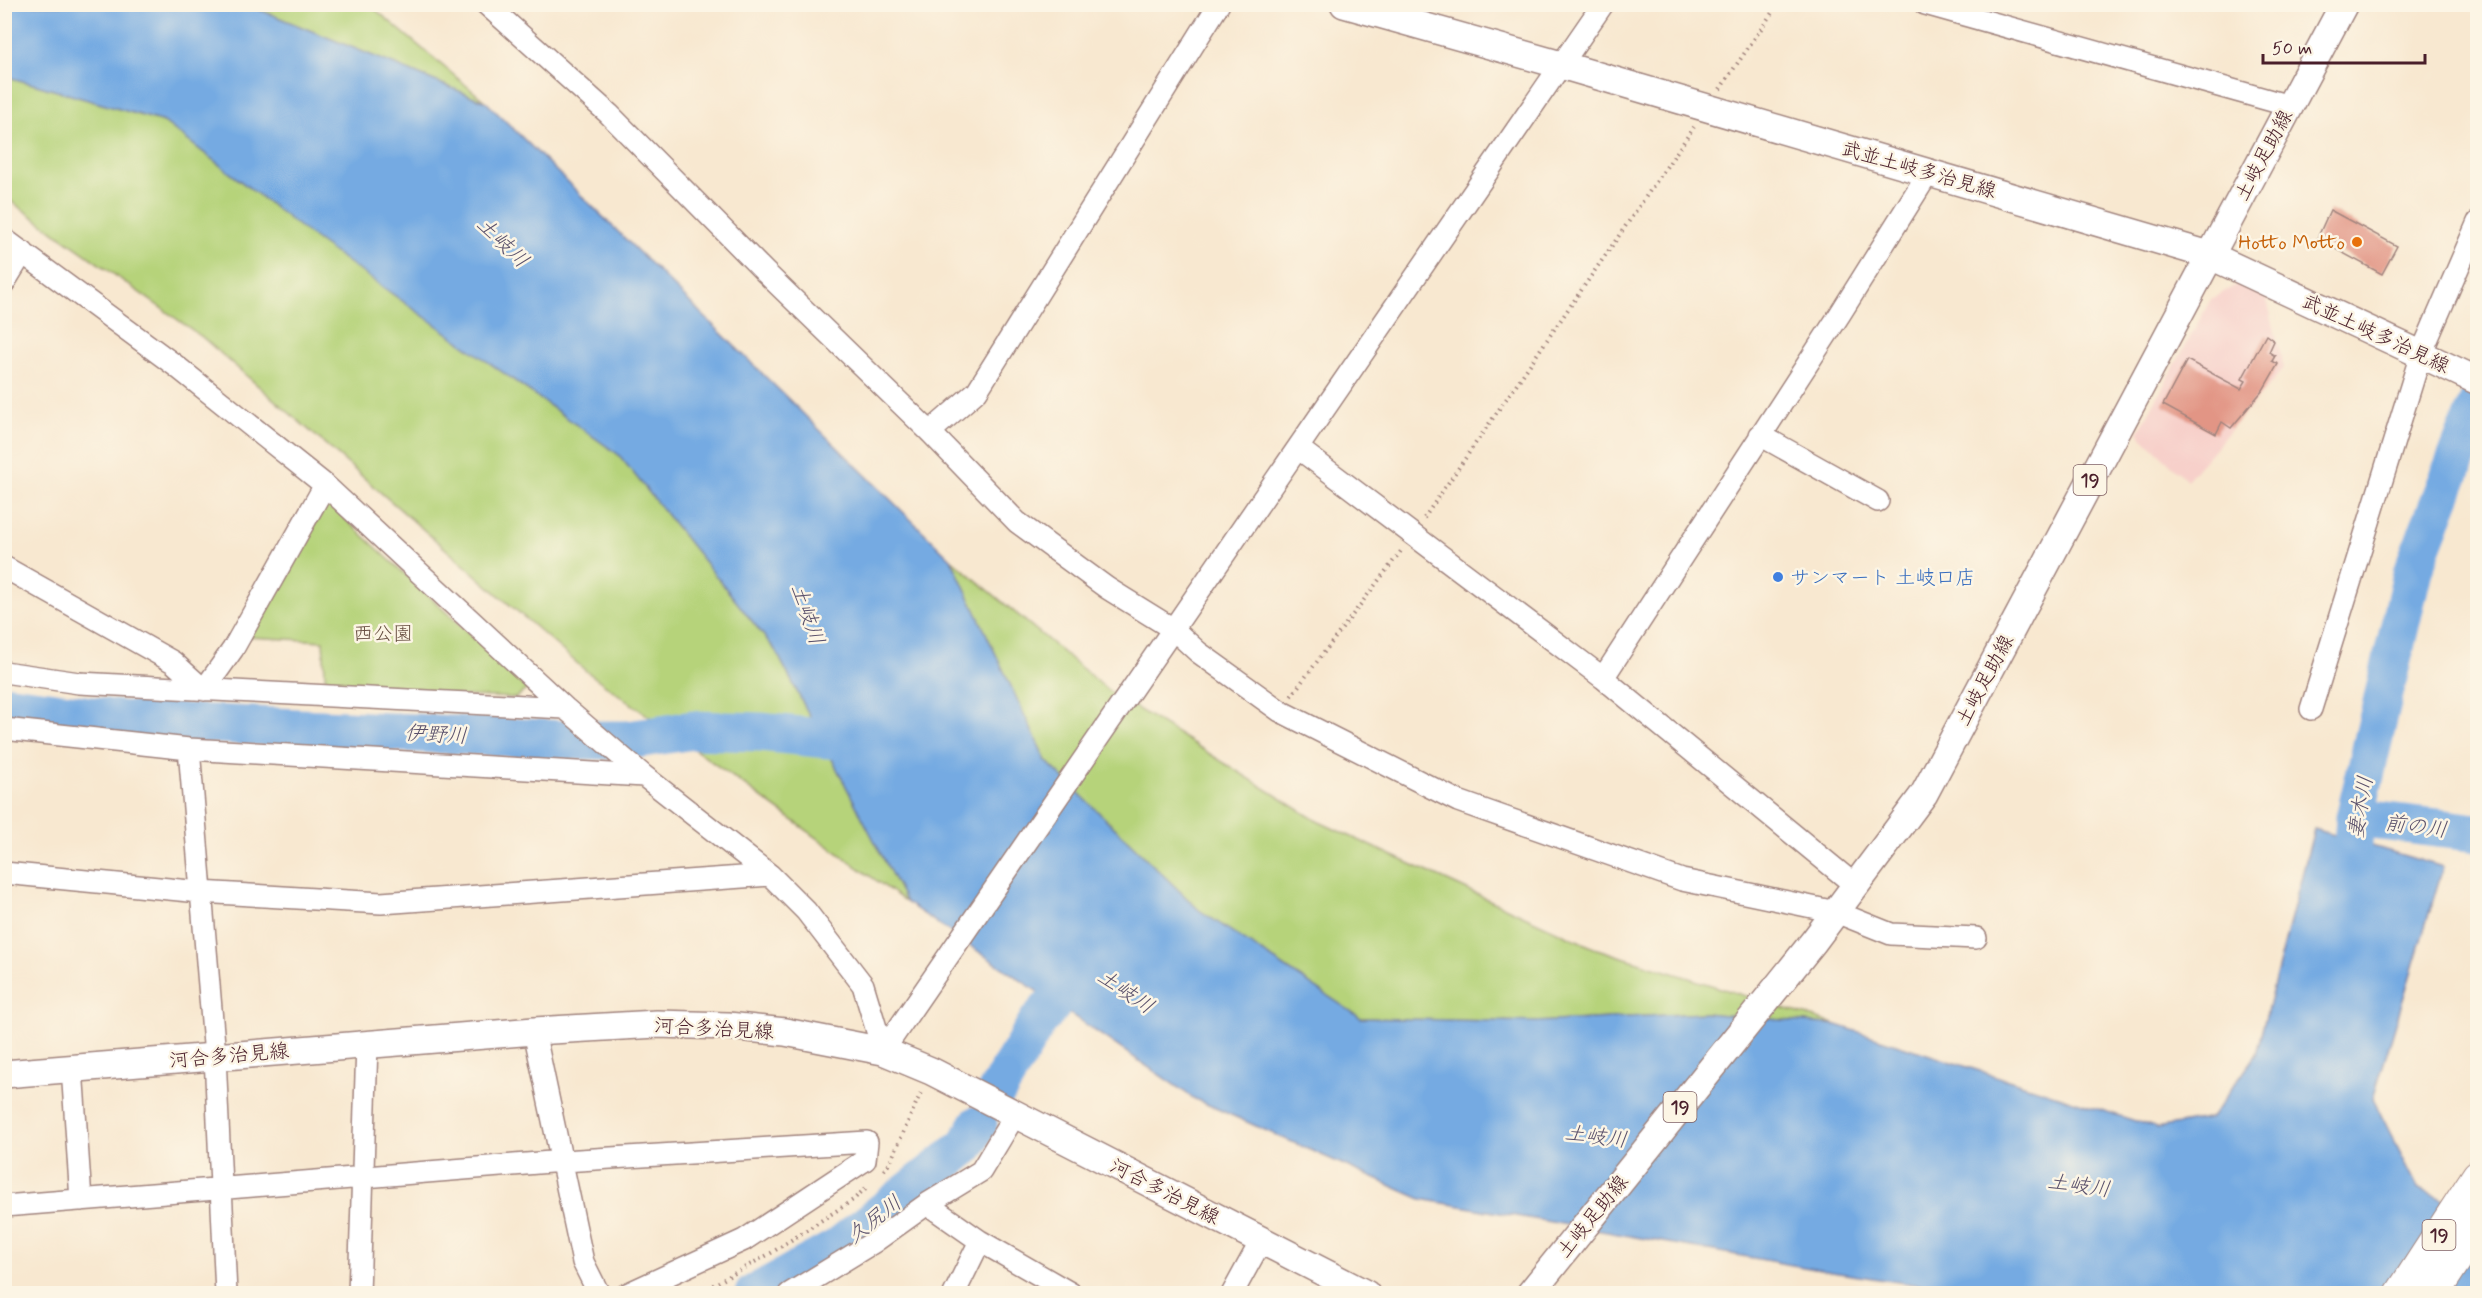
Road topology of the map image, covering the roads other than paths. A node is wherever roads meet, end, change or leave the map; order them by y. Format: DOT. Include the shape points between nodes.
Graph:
graph roads {
  1 [pos="486,4"];
  2 [pos="1219,4"];
  3 [pos="1344,4"];
  4 [pos="1603,4"];
  5 [pos="1925,4"];
  6 [pos="2344,4"];
  7 [pos="1561,65"];
  8 [pos="2290,106"];
  9 [pos="1929,172"];
  10 [pos="2478,222"];
  11 [pos="4,239"];
  12 [pos="2209,255"];
  13 [pos="11,268"];
  14 [pos="2427,356"];
  15 [pos="2478,381"];
  16 [pos="930,432"];
  17 [pos="1760,435"];
  18 [pos="1298,448"];
  19 [pos="325,485"];
  20 [pos="1878,501"];
  21 [pos="4,567"];
  22 [pos="1169,635"];
  23 [pos="4,672"];
  24 [pos="1603,678"];
  25 [pos="204,690"];
  26 [pos="565,708"];
  27 [pos="2311,709"];
  28 [pos="4,729"];
  29 [pos="189,749"];
  30 [pos="644,776"];
  31 [pos="4,873"];
  32 [pos="770,874"];
  33 [pos="1856,886"];
  34 [pos="200,892"];
  35 [pos="1836,912"];
  36 [pos="1976,938"];
  37 [pos="534,1031"];
  38 [pos="367,1044"];
  39 [pos="883,1051"];
  40 [pos="215,1056"];
  41 [pos="72,1068"];
  42 [pos="4,1074"];
  43 [pos="1017,1113"];
  44 [pos="563,1161"];
  45 [pos="363,1176"];
  46 [pos="2478,1176"];
  47 [pos="220,1188"];
  48 [pos="81,1200"];
  49 [pos="927,1204"];
  50 [pos="4,1206"];
  51 [pos="2478,1225"];
  52 [pos="980,1241"];
  53 [pos="1261,1241"];
  54 [pos="225,1293"];
  55 [pos="360,1293"];
  56 [pos="598,1293"];
  57 [pos="627,1293"];
  58 [pos="789,1293"];
  59 [pos="954,1293"];
  60 [pos="1072,1293"];
  61 [pos="1232,1293"];
  62 [pos="1366,1293"];
  63 [pos="1530,1293"];
  64 [pos="2401,1293"];
  65 [pos="2433,1293"];
  1 -- 16 [label="street" via="609,114"];
  2 -- 16 [label="street" via="977,391"];
  3 -- 7 [label="main road, 武並土岐多治見線"];
  4 -- 7 [label="street"];
  5 -- 8 [label="street"];
  6 -- 8 [label="main road, 土岐足助線 / 19"];
  7 -- 9 [label="main road, 武並土岐多治見線"];
  7 -- 18 [label="street"];
  8 -- 12 [label="main road, 土岐足助線 / 19"];
  9 -- 12 [label="main road, 武並土岐多治見線"];
  9 -- 17 [label="street"];
  10 -- 14 [label="street"];
  11 -- 13 [label="street"];
  12 -- 14 [label="main road, 武並土岐多治見線"];
  12 -- 33 [label="main road, 土岐足助線 / 19" via="1924,794"];
  13 -- 19 [label="street" via="176,366"];
  14 -- 15 [label="main road, 武並土岐多治見線"];
  14 -- 27 [label="street"];
  16 -- 22 [label="street" via="1017,522"];
  17 -- 20 [label="street"];
  17 -- 24 [label="street"];
  18 -- 22 [label="street"];
  18 -- 24 [label="street"];
  19 -- 25 [label="street" via="233,649"];
  19 -- 26 [label="street"];
  21 -- 25 [label="street" via="173,662"];
  22 -- 35 [label="street" via="1280,711 1458,801 1682,880"];
  22 -- 39 [label="street"];
  23 -- 25 [label="street" via="79,683"];
  24 -- 33 [label="street"];
  25 -- 26 [label="street"];
  26 -- 30 [label="street"];
  28 -- 29 [label="street"];
  29 -- 30 [label="street"];
  29 -- 34 [label="street"];
  30 -- 32 [label="street"];
  31 -- 34 [label="street"];
  32 -- 34 [label="street" via="381,903"];
  32 -- 39 [label="street" via="806,911 863,985"];
  33 -- 35 [label="main road, 土岐足助線 / 19"];
  34 -- 40 [label="street"];
  35 -- 36 [label="street" via="1891,934"];
  35 -- 63 [label="main road, 土岐足助線 / 19"];
  37 -- 38 [label="main road, 河合多治見線"];
  37 -- 39 [label="main road, 河合多治見線" via="657,1024 728,1026 785,1032"];
  37 -- 44 [label="street"];
  38 -- 40 [label="main road, 河合多治見線"];
  38 -- 45 [label="street"];
  39 -- 43 [label="main road, 河合多治見線"];
  40 -- 41 [label="main road, 河合多治見線"];
  40 -- 47 [label="street"];
  41 -- 42 [label="main road, 河合多治見線"];
  41 -- 48 [label="street"];
  43 -- 49 [label="street" via="981,1171"];
  43 -- 53 [label="main road, 河合多治見線"];
  44 -- 45 [label="street"];
  44 -- 56 [label="street" via="583,1262"];
  44 -- 57 [label="street" via="867,1142 865,1160 744,1240"];
  45 -- 47 [label="street"];
  45 -- 55 [label="street"];
  46 -- 64 [label="highway, 19"];
  47 -- 48 [label="street"];
  47 -- 54 [label="street"];
  48 -- 50 [label="street"];
  49 -- 52 [label="street"];
  49 -- 58 [label="street" via="874,1242"];
  51 -- 65 [label="highway, 19"];
  52 -- 59 [label="street"];
  52 -- 60 [label="street"];
  53 -- 61 [label="street"];
  53 -- 62 [label="main road, 河合多治見線"];
}
